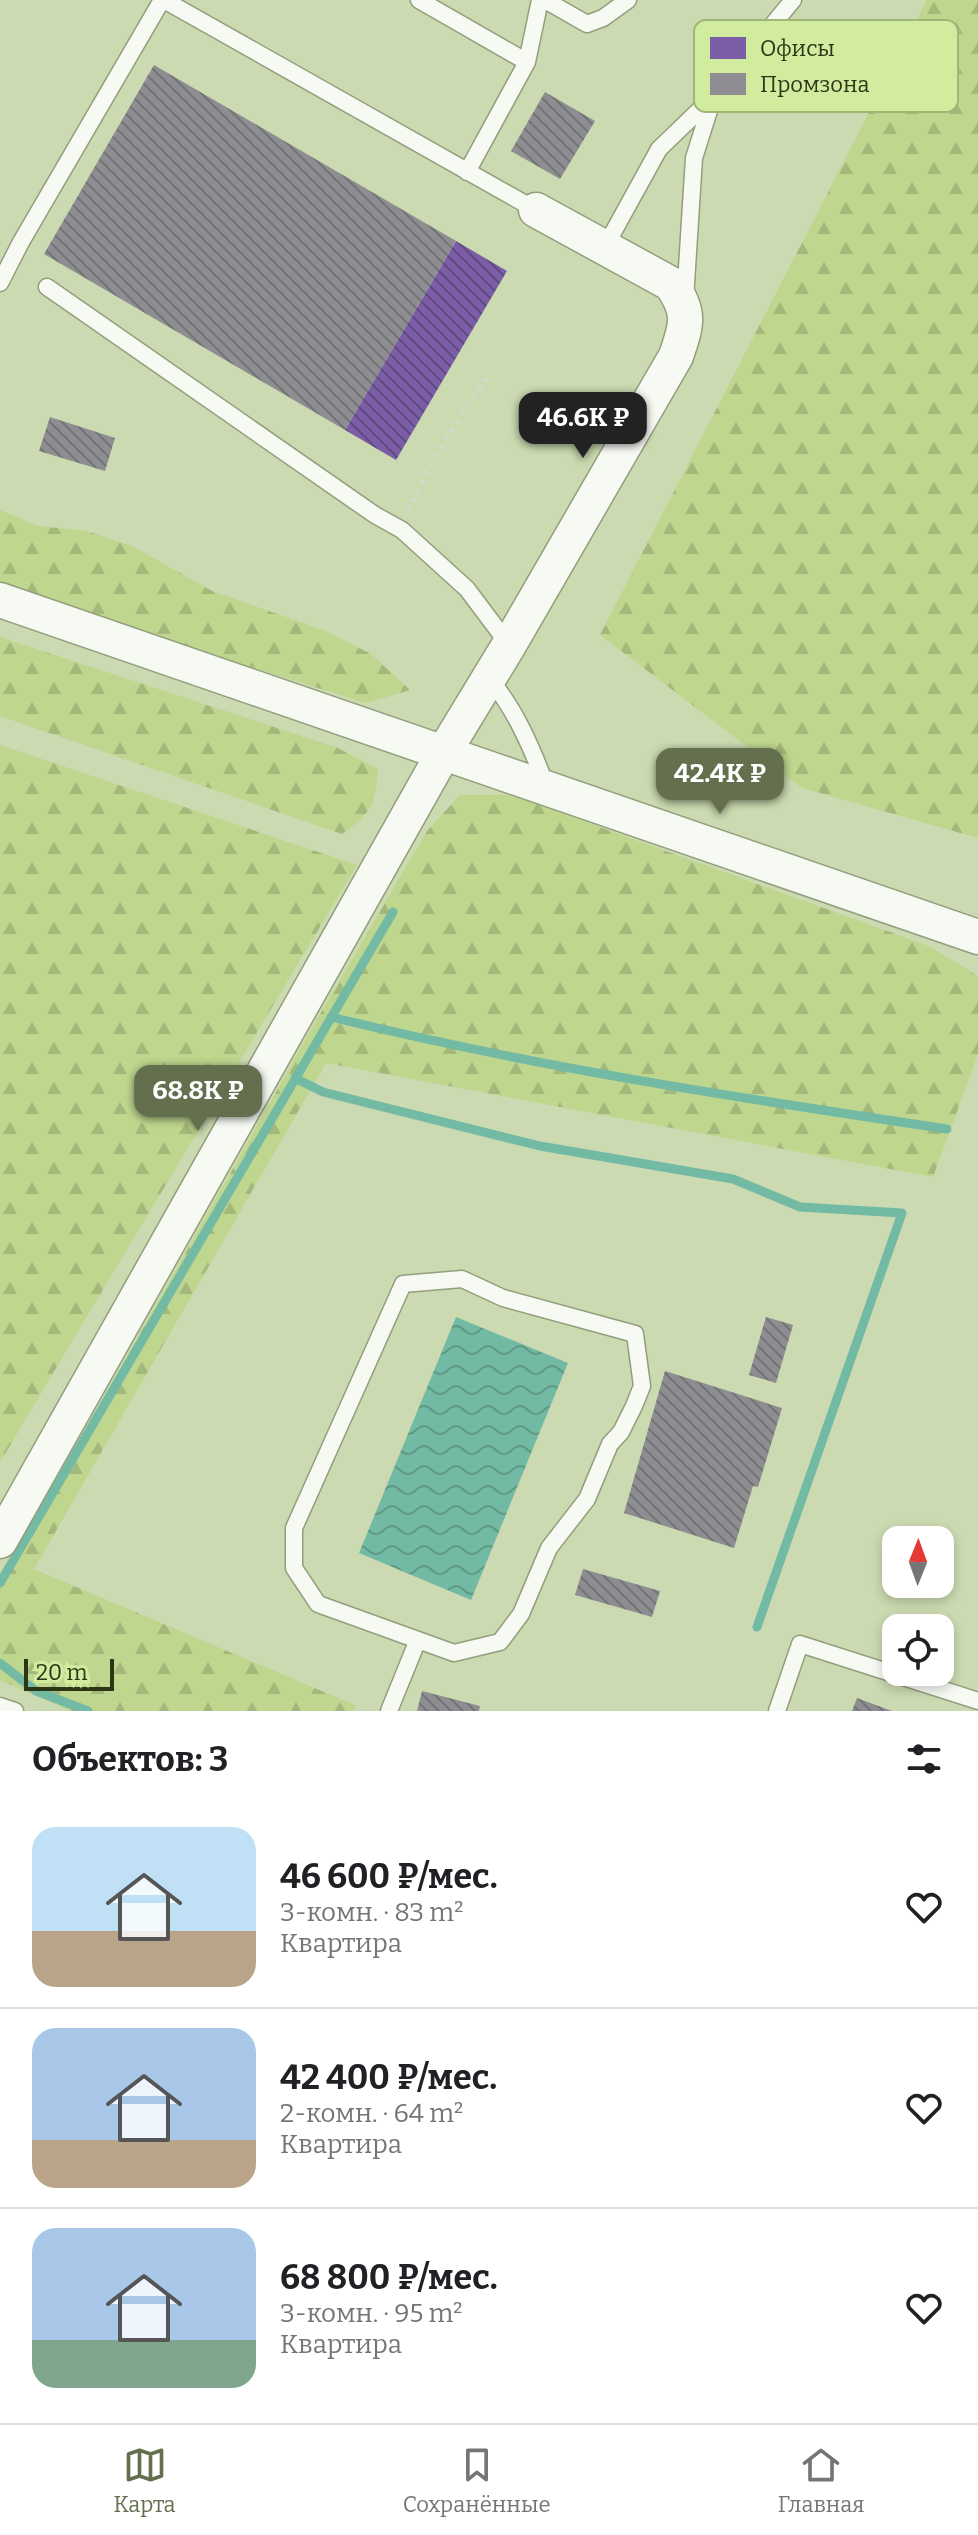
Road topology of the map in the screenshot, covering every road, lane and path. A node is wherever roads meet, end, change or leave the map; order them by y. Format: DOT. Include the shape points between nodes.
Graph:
graph roads {
  1 [pos="163,0"];
  2 [pos="419,0"];
  3 [pos="543,0"];
  4 [pos="628,0"];
  5 [pos="793,0"];
  6 [pos="777,20"];
  7 [pos="527,62"];
  8 [pos="697,112"];
  9 [pos="709,112"];
  10 [pos="467,172"];
  11 [pos="536,210"];
  12 [pos="605,247"];
  13 [pos="0,283"];
  14 [pos="47,287"];
  15 [pos="685,304"];
  16 [pos="490,373"];
  17 [pos="402,530"];
  18 [pos="0,600"];
  19 [pos="509,645"];
  20 [pos="489,678"];
  21 [pos="444,752"];
  22 [pos="546,787"];
  23 [pos="978,937"];
  24 [pos="0,1541"];
  25 [pos="417,1642"];
  26 [pos="978,1701"];
  27 [pos="0,1706"];
  28 [pos="15,1711"];
  29 [pos="389,1711"];
  30 [pos="777,1711"];
  1 -- 10 [label="lane"];
  1 -- 13 [label="lane"];
  2 -- 7 [label="lane"];
  3 -- 4 [label="lane" via="587,24"];
  3 -- 7 [label="lane"];
  5 -- 6 [label="lane"];
  7 -- 10 [label="lane"];
  8 -- 12 [label="lane" via="659,149"];
  9 -- 15 [label="lane" via="694,158"];
  10 -- 11 [label="lane"];
  11 -- 12 [label="street"];
  12 -- 15 [label="street" via="671,284"];
  14 -- 17 [label="lane"];
  15 -- 19 [label="street" via="686,328 676,356"];
  16 -- 17 [label="path" via="429,467"];
  17 -- 19 [label="lane" via="467,589"];
  18 -- 21 [label="street"];
  19 -- 20 [label="street"];
  20 -- 21 [label="street"];
  20 -- 22 [label="lane" via="534,753"];
  21 -- 22 [label="street"];
  21 -- 24 [label="street"];
  22 -- 23 [label="street"];
  25 -- 25 [label="lane" via="318,1604 294,1568 294,1528 403,1284 462,1279 503,1298 635,1334 642,1386 587,1499 549,1548 521,1614 500,1642 454,1653"];
  25 -- 29 [label="lane"];
  26 -- 30 [label="lane" via="800,1644"];
  27 -- 28 [label="lane"];
}
